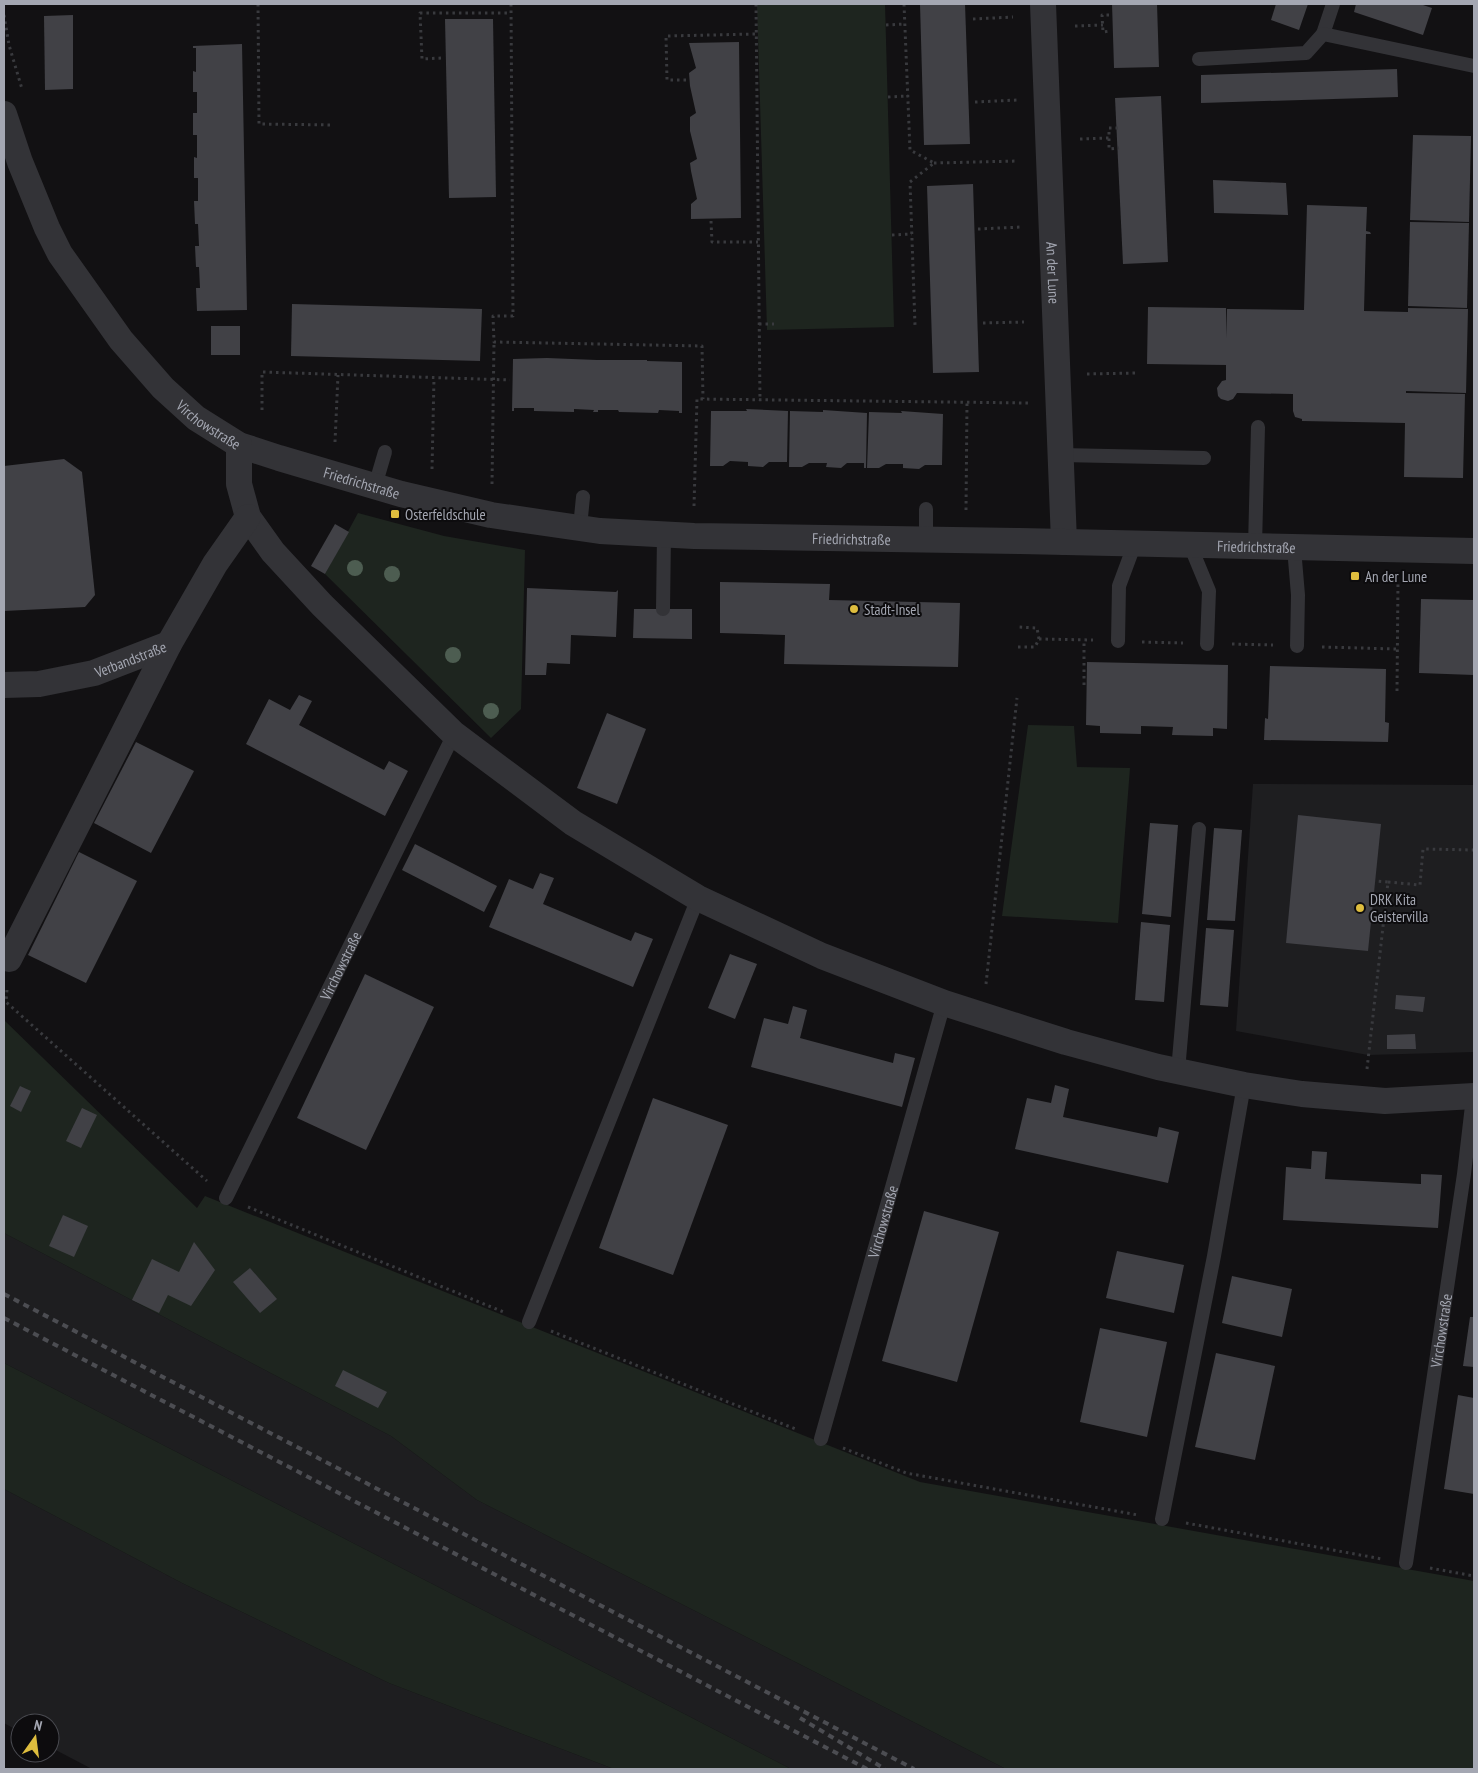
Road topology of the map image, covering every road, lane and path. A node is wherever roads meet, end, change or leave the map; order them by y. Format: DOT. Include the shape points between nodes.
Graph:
graph roads {
  1 [pos="258,4"];
  2 [pos="511,4"];
  3 [pos="756,4"];
  4 [pos="904,4"];
  5 [pos="1333,4"];
  6 [pos="1032,10"];
  7 [pos="511,13"];
  8 [pos="4,15"];
  9 [pos="1109,15"];
  10 [pos="973,18"];
  11 [pos="905,24"];
  12 [pos="886,25"];
  13 [pos="1103,25"];
  14 [pos="1073,26"];
  15 [pos="1110,31"];
  16 [pos="756,34"];
  17 [pos="1323,34"];
  18 [pos="441,58"];
  19 [pos="1200,59"];
  20 [pos="1474,66"];
  21 [pos="686,80"];
  22 [pos="23,92"];
  23 [pos="908,96"];
  24 [pos="888,97"];
  25 [pos="1025,100"];
  26 [pos="975,102"];
  27 [pos="4,114"];
  28 [pos="333,125"];
  29 [pos="1118,128"];
  30 [pos="1109,138"];
  31 [pos="1076,139"];
  32 [pos="1119,148"];
  33 [pos="1027,160"];
  34 [pos="934,163"];
  35 [pos="711,221"];
  36 [pos="1029,227"];
  37 [pos="978,229"];
  38 [pos="912,234"];
  39 [pos="892,235"];
  40 [pos="758,242"];
  41 [pos="1032,322"];
  42 [pos="983,323"];
  43 [pos="759,324"];
  44 [pos="774,324"];
  45 [pos="915,325"];
  46 [pos="494,342"];
  47 [pos="1058,374"];
  48 [pos="1136,374"];
  49 [pos="338,375"];
  50 [pos="434,378"];
  51 [pos="493,379"];
  52 [pos="510,380"];
  53 [pos="703,399"];
  54 [pos="760,401"];
  55 [pos="967,403"];
  56 [pos="1036,403"];
  57 [pos="262,410"];
  58 [pos="1258,427"];
  59 [pos="335,442"];
  60 [pos="239,445"];
  61 [pos="385,452"];
  62 [pos="1061,455"];
  63 [pos="1204,458"];
  64 [pos="432,474"];
  65 [pos="375,486"];
  66 [pos="492,488"];
  67 [pos="583,498"];
  68 [pos="694,509"];
  69 [pos="926,509"];
  70 [pos="966,514"];
  71 [pos="248,517"];
  72 [pos="580,527"];
  73 [pos="664,535"];
  74 [pos="926,539"];
  75 [pos="1064,542"];
  76 [pos="1135,543"];
  77 [pos="1190,545"];
  78 [pos="1256,546"];
  79 [pos="1294,548"];
  80 [pos="1474,552"];
  81 [pos="1398,575"];
  82 [pos="663,609"];
  83 [pos="1018,627"];
  84 [pos="1084,640"];
  85 [pos="1118,641"];
  86 [pos="169,644"];
  87 [pos="1207,644"];
  88 [pos="1297,646"];
  89 [pos="1018,647"];
  90 [pos="4,685"];
  91 [pos="1084,685"];
  92 [pos="1397,691"];
  93 [pos="1017,698"];
  94 [pos="454,734"];
  95 [pos="1199,829"];
  96 [pos="1474,850"];
  97 [pos="1375,881"];
  98 [pos="1388,882"];
  99 [pos="698,898"];
  100 [pos="9,959"];
  101 [pos="944,1003"];
  102 [pos="983,1016"];
  103 [pos="1178,1071"];
  104 [pos="1244,1085"];
  105 [pos="1474,1097"];
  106 [pos="1363,1099"];
  107 [pos="226,1198"];
  108 [pos="529,1322"];
  109 [pos="820,1439"];
  110 [pos="1162,1519"];
  111 [pos="1406,1563"];
  112 [pos="1474,1576"];
  1 -- 28 [label="path" via="259,124"];
  2 -- 7 [label="path"];
  3 -- 16 [label="path"];
  4 -- 11 [label="path"];
  5 -- 17 [label="lane"];
  6 -- 10 [label="path"];
  6 -- 47 [label="street, An der Lune"];
  7 -- 18 [label="path" via="420,13 422,59"];
  7 -- 46 [label="path" via="513,316 494,316"];
  8 -- 22 [label="path"];
  9 -- 13 [label="path" via="1102,15"];
  11 -- 12 [label="path"];
  11 -- 23 [label="path"];
  13 -- 14 [label="path"];
  13 -- 15 [label="path" via="1103,32"];
  16 -- 21 [label="path" via="666,36 667,80"];
  16 -- 40 [label="path"];
  17 -- 19 [label="lane" via="1306,52"];
  17 -- 20 [label="lane"];
  23 -- 24 [label="path"];
  23 -- 34 [label="path" via="910,150"];
  25 -- 26 [label="path"];
  27 -- 60 [label="street, Virchowstraße" via="20,162 60,254 121,340 163,388 190,412"];
  29 -- 30 [label="path" via="1109,128"];
  30 -- 31 [label="path"];
  30 -- 32 [label="path" via="1109,149"];
  33 -- 34 [label="path"];
  34 -- 38 [label="path" via="910,182"];
  35 -- 40 [label="path" via="712,242"];
  36 -- 37 [label="path"];
  38 -- 39 [label="path"];
  38 -- 45 [label="path"];
  40 -- 43 [label="path"];
  41 -- 42 [label="path"];
  43 -- 44 [label="path"];
  43 -- 54 [label="path"];
  46 -- 51 [label="path"];
  46 -- 53 [label="path" via="702,346"];
  47 -- 48 [label="path"];
  47 -- 62 [label="street, An der Lune"];
  49 -- 50 [label="path"];
  49 -- 57 [label="path" via="262,372"];
  49 -- 59 [label="path"];
  50 -- 51 [label="path"];
  50 -- 64 [label="path"];
  51 -- 52 [label="path"];
  51 -- 66 [label="path"];
  53 -- 54 [label="path"];
  53 -- 68 [label="path" via="697,399"];
  54 -- 55 [label="path"];
  55 -- 56 [label="path"];
  55 -- 70 [label="path"];
  58 -- 78 [label="lane"];
  60 -- 65 [label="street, Friedrichstraße"];
  60 -- 71 [label="street, Virchowstraße" via="239,484"];
  61 -- 65 [label="lane"];
  62 -- 63 [label="lane"];
  62 -- 75 [label="street, An der Lune"];
  65 -- 72 [label="street, Friedrichstraße" via="491,515"];
  67 -- 72 [label="lane"];
  69 -- 74 [label="lane"];
  71 -- 86 [label="street, Verbandstraße" via="215,564"];
  71 -- 94 [label="street, Virchowstraße" via="273,552 322,604"];
  72 -- 73 [label="street, Friedrichstraße"];
  73 -- 74 [label="street, Friedrichstraße"];
  73 -- 82 [label="lane"];
  74 -- 75 [label="street, Friedrichstraße"];
  75 -- 76 [label="street, Friedrichstraße"];
  76 -- 77 [label="street, Friedrichstraße"];
  76 -- 85 [label="lane" via="1119,586"];
  77 -- 78 [label="street, Friedrichstraße"];
  77 -- 87 [label="lane" via="1208,591"];
  78 -- 79 [label="street, Friedrichstraße"];
  79 -- 80 [label="street, Friedrichstraße"];
  79 -- 88 [label="lane" via="1298,595"];
  81 -- 92 [label="path"];
  83 -- 89 [label="path" via="1037,628 1039,639 1035,647"];
  84 -- 91 [label="path"];
  86 -- 90 [label="street, Verbandstraße" via="94,673 39,684"];
  86 -- 100 [label="street"];
  93 -- 102 [label="path"];
  94 -- 99 [label="street, Virchowstraße" via="573,823"];
  94 -- 107 [label="lane, Virchowstraße"];
  95 -- 103 [label="lane"];
  96 -- 98 [label="path" via="1423,850 1420,886"];
  97 -- 98 [label="path"];
  98 -- 106 [label="path"];
  99 -- 101 [label="street, Virchowstraße" via="822,956"];
  99 -- 108 [label="lane"];
  100 -- 107 [label="path" via="6,1002"];
  101 -- 102 [label="street, Virchowstraße"];
  101 -- 109 [label="lane, Virchowstraße"];
  102 -- 103 [label="street, Virchowstraße"];
  103 -- 104 [label="street, Virchowstraße"];
  104 -- 106 [label="street, Virchowstraße"];
  104 -- 110 [label="lane"];
  105 -- 106 [label="street, Virchowstraße"];
  105 -- 111 [label="lane, Virchowstraße"];
  107 -- 108 [label="path"];
  108 -- 109 [label="path"];
  109 -- 110 [label="path" via="906,1474"];
  110 -- 111 [label="path"];
  111 -- 112 [label="path"];
}
